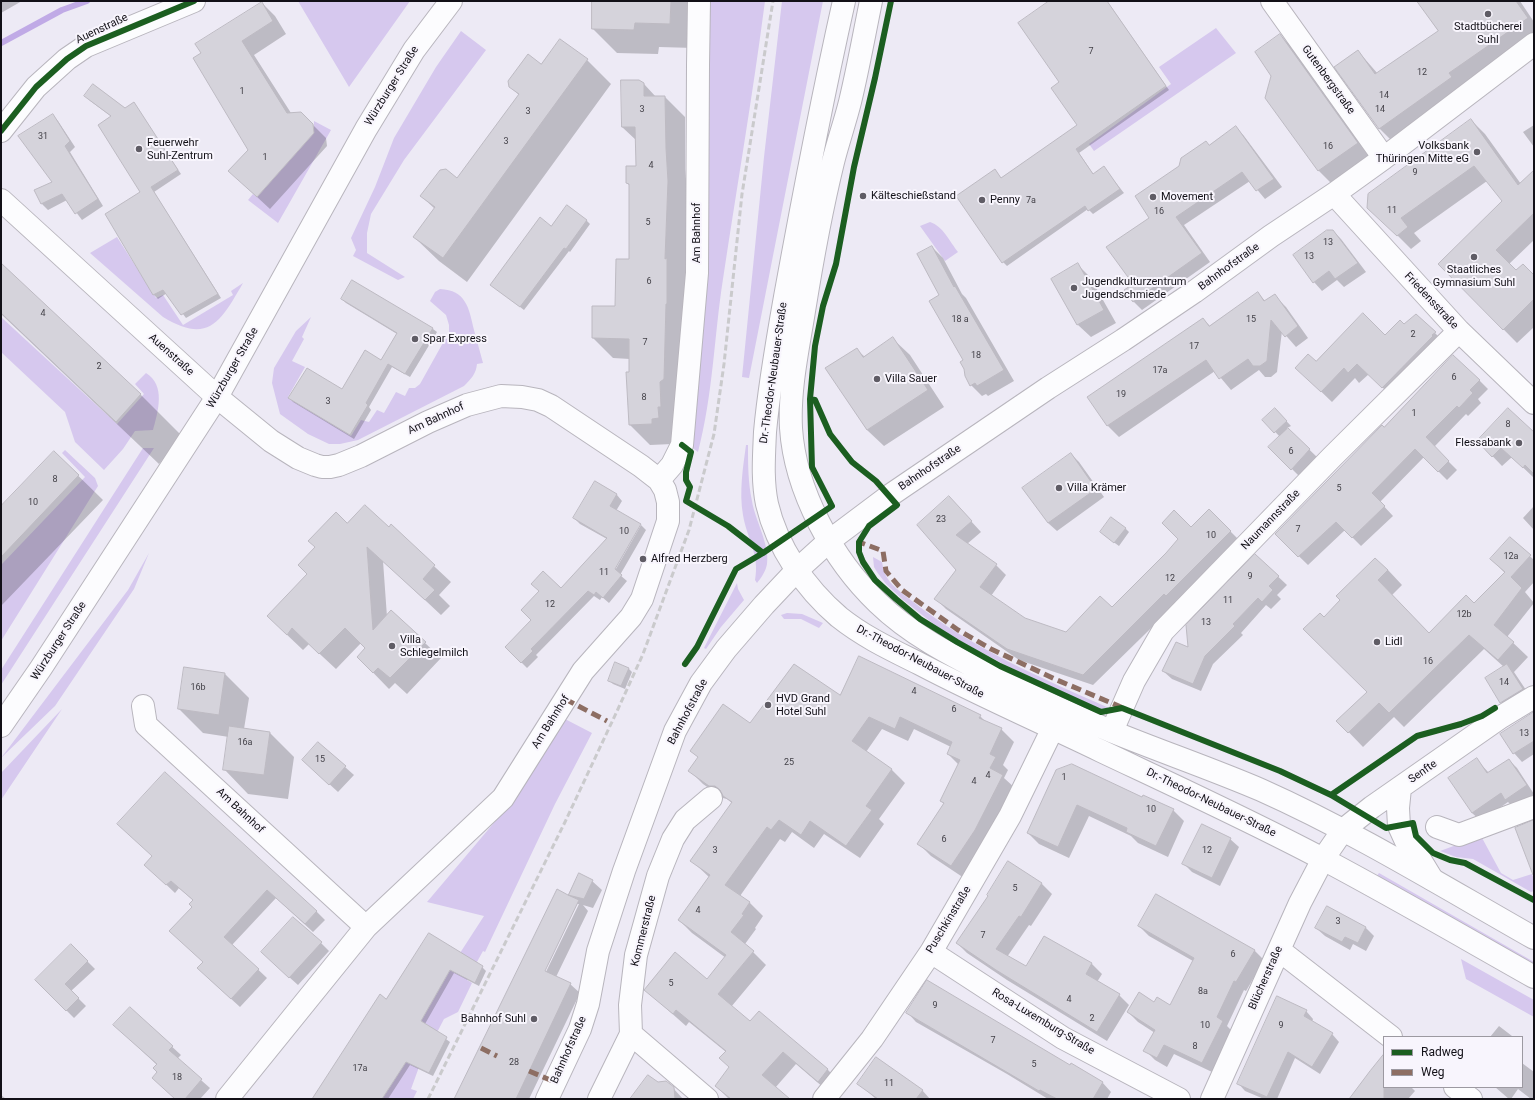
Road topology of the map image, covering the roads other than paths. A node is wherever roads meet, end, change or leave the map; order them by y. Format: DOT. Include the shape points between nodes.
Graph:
graph roads {
  1 [pos="194,1"];
  2 [pos="451,1"];
  3 [pos="699,1"];
  4 [pos="844,1"];
  5 [pos="871,1"];
  6 [pos="1272,1"];
  7 [pos="1534,44"];
  8 [pos="1,131"];
  9 [pos="1384,158"];
  10 [pos="1334,194"];
  11 [pos="1,200"];
  12 [pos="1459,331"];
  13 [pos="217,398"];
  14 [pos="1534,403"];
  15 [pos="659,480"];
  16 [pos="829,541"];
  17 [pos="797,570"];
  18 [pos="1534,697"];
  19 [pos="143,706"];
  20 [pos="1,726"];
  21 [pos="1053,728"];
  22 [pos="1112,731"];
  23 [pos="1400,788"];
  24 [pos="711,798"];
  25 [pos="1534,807"];
  26 [pos="1437,827"];
  27 [pos="1343,830"];
  28 [pos="1323,859"];
  29 [pos="1432,880"];
  30 [pos="366,927"];
  31 [pos="1534,938"];
  32 [pos="1279,950"];
  33 [pos="931,952"];
  34 [pos="1534,977"];
  35 [pos="630,1034"];
  36 [pos="1390,1036"];
  37 [pos="1456,1088"];
  38 [pos="226,1099"];
  39 [pos="547,1099"];
  40 [pos="599,1099"];
  41 [pos="707,1099"];
  42 [pos="824,1099"];
  43 [pos="1179,1099"];
  44 [pos="1212,1099"];
  45 [pos="1470,1099"];
  1 -- 8 [label="street, Auenstraße" via="86,46 36,87"];
  2 -- 13 [label="street, Würzburger Straße" via="414,50 366,129"];
  3 -- 15 [label="street, Am Bahnhof" via="697,273 682,445 672,465"];
  4 -- 17 [label="street, Dr.-Theodor-Neubauer-Straße" via="775,349 763,460 767,504 786,553"];
  5 -- 16 [label="street, Dr.-Theodor-Neubauer-Straße" via="849,104 833,161 808,290 792,392 791,425 801,482"];
  6 -- 9 [label="street, Gutenbergstraße"];
  7 -- 9 [label="street, Bahnhofstraße"];
  9 -- 10 [label="street, Bahnhofstraße"];
  10 -- 12 [label="street, Friedensstraße"];
  10 -- 16 [label="street, Bahnhofstraße" via="1142,327 889,496"];
  11 -- 13 [label="street, Auenstraße"];
  12 -- 14 [label="street, Friedensstraße"];
  12 -- 22 [label="street, Naumannstraße" via="1163,631 1134,681"];
  13 -- 15 [label="street, Am Bahnhof" via="271,441 298,458 322,467 330,467 361,456 467,405 501,396 522,397 538,400 550,406"];
  13 -- 20 [label="street, Würzburger Straße"];
  15 -- 30 [label="street, Am Bahnhof" via="668,502 668,521 642,599 631,617 583,672 503,798"];
  16 -- 17 [label="street, Bahnhofstraße"];
  16 -- 22 [label="street, Dr.-Theodor-Neubauer-Straße" via="857,581 879,605 922,639 1002,681"];
  17 -- 21 [label="street, Dr.-Theodor-Neubauer-Straße" via="824,603 865,636"];
  17 -- 39 [label="street, Bahnhofstraße" via="726,649 701,683 675,731 598,951 588,1004 580,1030"];
  18 -- 23 [label="street, Senfte"];
  19 -- 30 [label="street, Am Bahnhof" via="146,724"];
  21 -- 28 [label="street, Dr.-Theodor-Neubauer-Straße"];
  21 -- 33 [label="street, Puschkinstraße" via="1010,816"];
  22 -- 27 [label="street, Dr.-Theodor-Neubauer-Straße" via="1259,790"];
  23 -- 27 [label="street, Senfte"];
  23 -- 29 [label="street" via="1399,826 1409,848 1421,861"];
  24 -- 35 [label="street, Kommerstraße" via="685,820 673,839 658,876 636,955 630,1005"];
  25 -- 26 [label="street" via="1459,835"];
  27 -- 28 [label="street, Senfte"];
  27 -- 29 [label="street, Dr.-Theodor-Neubauer-Straße"];
  28 -- 32 [label="street, Blücherstraße"];
  28 -- 34 [label="street, Dr.-Theodor-Neubauer-Straße"];
  29 -- 31 [label="street, Dr.-Theodor-Neubauer-Straße"];
  30 -- 38 [label="street, Am Bahnhof"];
  32 -- 36 [label="street"];
  32 -- 44 [label="street, Blücherstraße"];
  33 -- 42 [label="street, Puschkinstraße" via="868,1043"];
  33 -- 43 [label="street, Rosa-Luxemburg-Straße" via="1063,1038"];
  35 -- 40 [label="street, Kommerstraße"];
  35 -- 41 [label="street"];
  37 -- 45 [label="street"];
}
